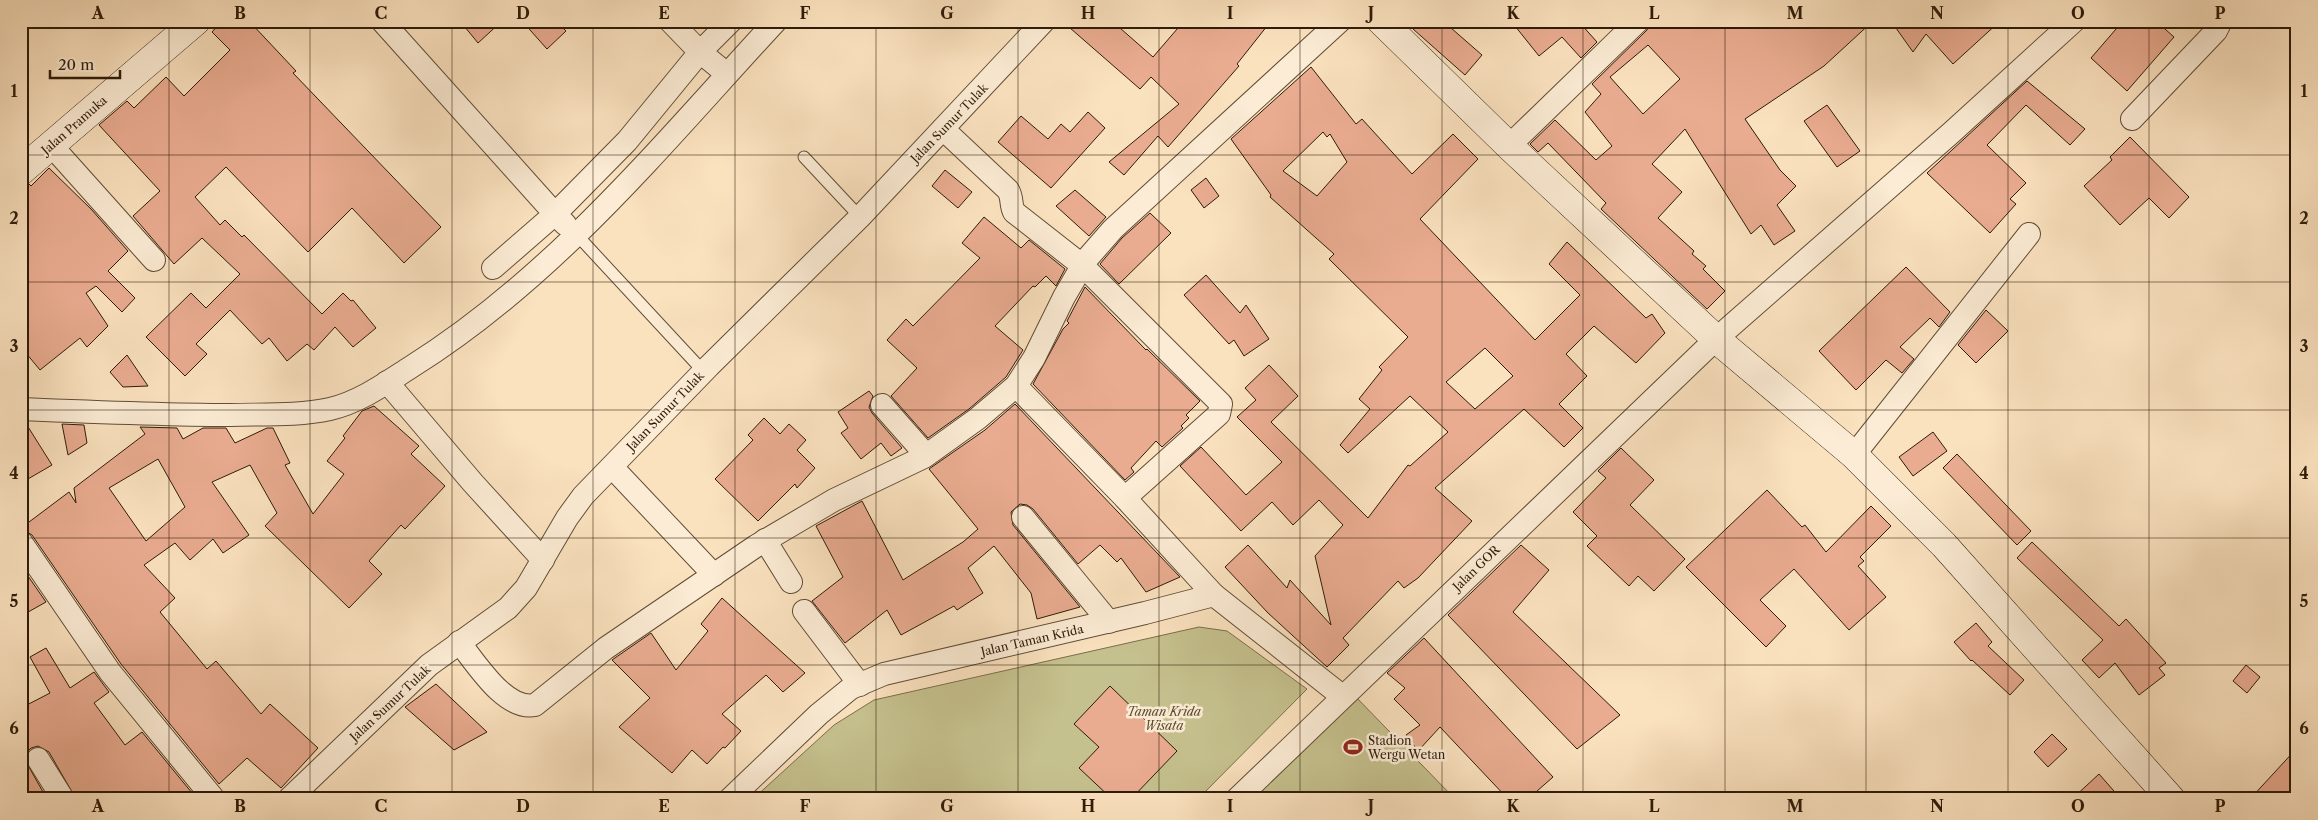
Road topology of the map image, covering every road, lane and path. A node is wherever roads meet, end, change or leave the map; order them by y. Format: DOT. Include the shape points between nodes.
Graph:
graph roads {
  1 [pos="196,21"];
  2 [pos="382,21"];
  3 [pos="670,21"];
  4 [pos="731,21"];
  5 [pos="776,21"];
  6 [pos="1044,21"];
  7 [pos="1340,21"];
  8 [pos="1381,21"];
  9 [pos="1638,21"];
  10 [pos="2074,21"];
  11 [pos="2221,21"];
  12 [pos="703,55"];
  13 [pos="725,72"];
  14 [pos="2132,118"];
  15 [pos="943,129"];
  16 [pos="51,145"];
  17 [pos="1510,146"];
  18 [pos="804,157"];
  19 [pos="21,171"];
  20 [pos="860,217"];
  21 [pos="565,224"];
  22 [pos="2029,234"];
  23 [pos="154,260"];
  24 [pos="1083,266"];
  25 [pos="493,268"];
  26 [pos="1716,339"];
  27 [pos="704,372"];
  28 [pos="387,382"];
  29 [pos="1016,386"];
  30 [pos="882,405"];
  31 [pos="21,409"];
  32 [pos="1854,455"];
  33 [pos="926,456"];
  34 [pos="612,467"];
  35 [pos="1125,498"];
  36 [pos="1023,517"];
  37 [pos="765,540"];
  38 [pos="21,542"];
  39 [pos="544,560"];
  40 [pos="714,575"];
  41 [pos="791,582"];
  42 [pos="1214,595"];
  43 [pos="804,611"];
  44 [pos="1109,622"];
  45 [pos="459,642"];
  46 [pos="860,685"];
  47 [pos="1342,696"];
  48 [pos="38,759"];
  49 [pos="63,799"];
  50 [pos="214,799"];
  51 [pos="290,799"];
  52 [pos="730,799"];
  53 [pos="1237,799"];
  54 [pos="2171,799"];
  1 -- 16 [label="street, Jalan Pramuka"];
  2 -- 21 [label="street"];
  3 -- 12 [label="street"];
  4 -- 12 [label="street"];
  5 -- 13 [label="street"];
  6 -- 15 [label="street, Jalan Sumur Tulak"];
  7 -- 24 [label="street" via="1113,229"];
  8 -- 17 [label="street"];
  9 -- 17 [label="street"];
  10 -- 26 [label="street, Jalan GOR"];
  11 -- 14 [label="street" via="2216,31"];
  12 -- 13 [label="street"];
  12 -- 21 [label="street" via="627,140"];
  13 -- 21 [label="street" via="623,190"];
  15 -- 20 [label="street, Jalan Sumur Tulak"];
  15 -- 24 [label="street" via="1008,190 1014,212"];
  16 -- 19 [label="street, Jalan Pramuka"];
  16 -- 23 [label="street"];
  17 -- 26 [label="street"];
  18 -- 20 [label="lane"];
  20 -- 27 [label="street, Jalan Sumur Tulak"];
  21 -- 25 [label="street"];
  21 -- 27 [label="lane"];
  21 -- 28 [label="street" via="504,300 435,352"];
  22 -- 32 [label="street"];
  24 -- 29 [label="street"];
  24 -- 35 [label="street" via="1222,407"];
  26 -- 32 [label="street"];
  26 -- 47 [label="street, Jalan GOR"];
  27 -- 34 [label="street, Jalan Sumur Tulak"];
  28 -- 31 [label="street" via="364,396 330,409 283,414 164,415"];
  28 -- 39 [label="street"];
  29 -- 33 [label="street"];
  29 -- 35 [label="street"];
  30 -- 33 [label="street"];
  32 -- 54 [label="street" via="1944,545"];
  33 -- 37 [label="street" via="834,500"];
  34 -- 39 [label="street, Jalan Sumur Tulak" via="583,496"];
  34 -- 40 [label="street"];
  35 -- 42 [label="street"];
  36 -- 44 [label="street"];
  37 -- 40 [label="street"];
  37 -- 41 [label="street"];
  38 -- 50 [label="street" via="110,672"];
  39 -- 45 [label="street, Jalan Sumur Tulak" via="508,608"];
  40 -- 45 [label="street" via="606,648 535,706 517,704 495,687"];
  42 -- 44 [label="street, Jalan Taman Krida"];
  42 -- 47 [label="street"];
  43 -- 46 [label="street"];
  44 -- 46 [label="street, Jalan Taman Krida" via="884,674"];
  45 -- 51 [label="street, Jalan Sumur Tulak" via="429,666"];
  46 -- 52 [label="street, Jalan Taman Krida" via="851,688 819,714"];
  47 -- 53 [label="street, Jalan GOR"];
  48 -- 49 [label="street"];
}
